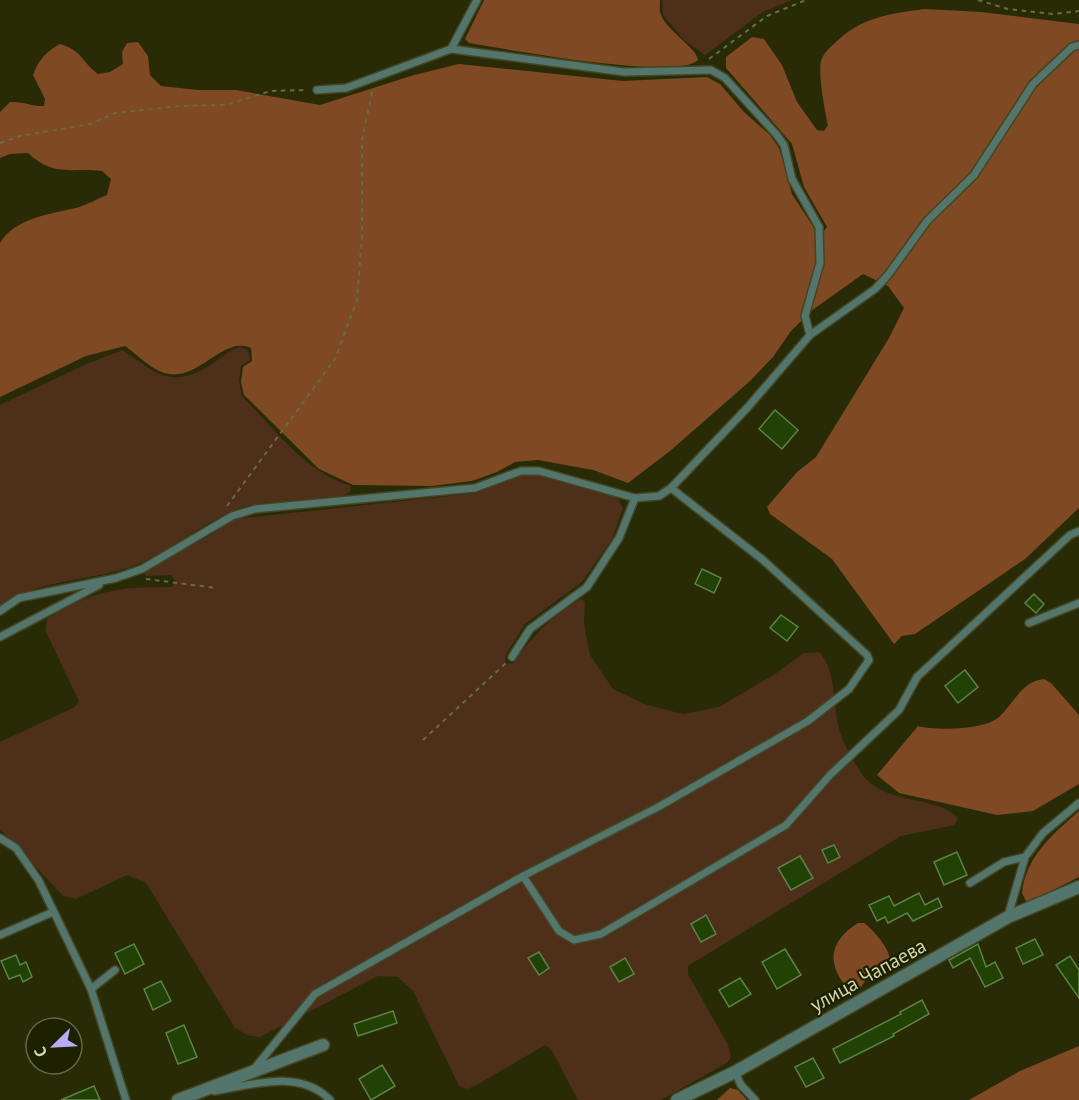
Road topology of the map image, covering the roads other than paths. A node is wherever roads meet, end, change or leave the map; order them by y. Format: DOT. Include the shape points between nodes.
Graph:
graph roads {
  1 [pos="477,0"];
  2 [pos="1079,45"];
  3 [pos="451,49"];
  4 [pos="317,90"];
  5 [pos="810,335"];
  6 [pos="671,488"];
  7 [pos="635,498"];
  8 [pos="1079,531"];
  9 [pos="116,578"];
  10 [pos="1079,603"];
  11 [pos="0,611"];
  12 [pos="1029,623"];
  13 [pos="0,637"];
  14 [pos="512,657"];
  15 [pos="1079,802"];
  16 [pos="0,838"];
  17 [pos="1025,857"];
  18 [pos="523,876"];
  19 [pos="970,883"];
  20 [pos="1079,887"];
  21 [pos="53,912"];
  22 [pos="1008,917"];
  23 [pos="0,935"];
  24 [pos="115,970"];
  25 [pos="91,989"];
  26 [pos="323,1045"];
  27 [pos="735,1072"];
  28 [pos="251,1073"];
  29 [pos="182,1098"];
  30 [pos="126,1100"];
  31 [pos="330,1100"];
  32 [pos="677,1100"];
  33 [pos="755,1100"];
  1 -- 3 [label="lane"];
  2 -- 5 [label="lane" via="1072,47 1033,84 974,175 927,221 875,289"];
  3 -- 4 [label="lane" via="346,88"];
  3 -- 5 [label="lane" via="624,72 711,70 725,78 784,145 792,178 819,227 820,263 805,316"];
  5 -- 6 [label="lane"];
  6 -- 7 [label="lane" via="659,496"];
  6 -- 18 [label="lane" via="763,560 869,660 849,689 808,721 660,806"];
  7 -- 9 [label="lane" via="539,471 521,471 475,488 255,509 232,516 142,569"];
  7 -- 14 [label="lane" via="619,538 587,587 530,629"];
  8 -- 18 [label="lane" via="1070,535 917,677 899,710 830,775 786,825 602,934 574,940 559,931"];
  9 -- 11 [label="lane" via="19,598"];
  9 -- 13 [label="lane"];
  10 -- 12 [label="lane"];
  15 -- 17 [label="lane" via="1043,833"];
  16 -- 21 [label="lane" via="16,848 30,865"];
  17 -- 19 [label="lane" via="1004,862"];
  17 -- 22 [label="lane"];
  18 -- 28 [label="lane" via="315,994"];
  20 -- 22 [label="street, улица Чапаева"];
  21 -- 23 [label="lane"];
  21 -- 25 [label="lane"];
  22 -- 27 [label="street, улица Чапаева"];
  24 -- 25 [label="lane"];
  25 -- 30 [label="lane"];
  26 -- 28 [label="street"];
  27 -- 32 [label="street, улица Чапаева"];
  27 -- 33 [label="lane"];
  28 -- 29 [label="street"];
  29 -- 31 [label="lane" via="273,1080 319,1088"];
}
